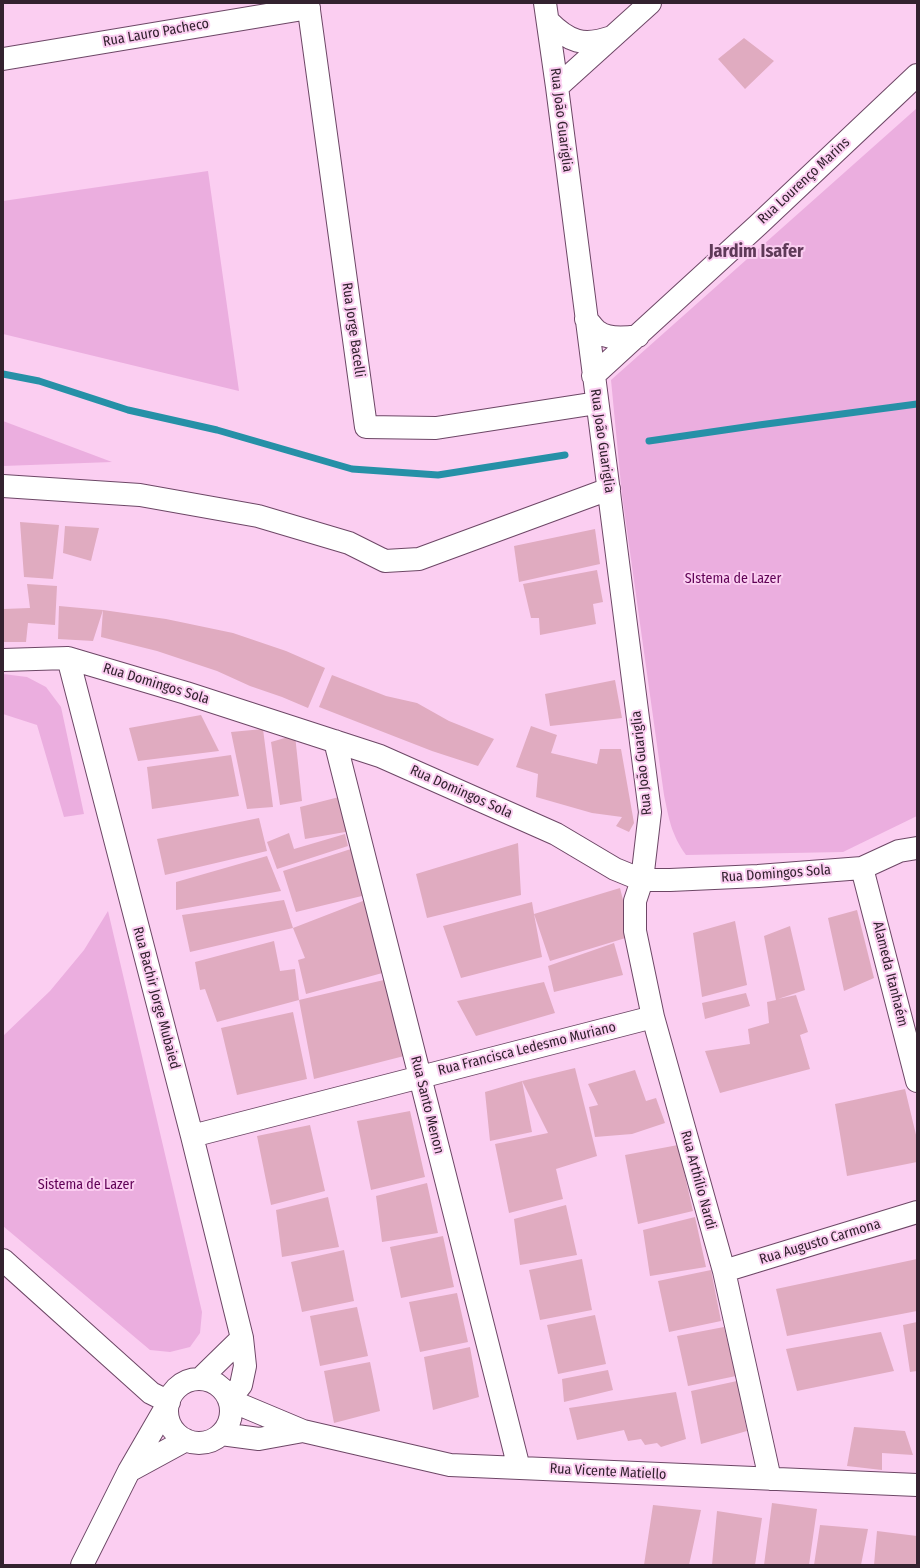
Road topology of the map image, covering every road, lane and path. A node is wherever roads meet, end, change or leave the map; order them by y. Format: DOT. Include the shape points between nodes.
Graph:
graph roads {
  1 [pos="650,3"];
  2 [pos="308,5"];
  3 [pos="547,12"];
  4 [pos="613,36"];
  5 [pos="3,60"];
  6 [pos="917,75"];
  7 [pos="557,87"];
  8 [pos="586,319"];
  9 [pos="638,336"];
  10 [pos="593,376"];
  11 [pos="597,403"];
  12 [pos="3,486"];
  13 [pos="609,489"];
  14 [pos="68,658"];
  15 [pos="3,660"];
  16 [pos="335,741"];
  17 [pos="917,848"];
  18 [pos="862,868"];
  19 [pos="642,880"];
  20 [pos="653,1017"];
  21 [pos="420,1077"];
  22 [pos="917,1081"];
  23 [pos="192,1136"];
  24 [pos="917,1212"];
  25 [pos="3,1260"];
  26 [pos="724,1271"];
  27 [pos="242,1338"];
  28 [pos="200,1379"];
  29 [pos="173,1395"];
  30 [pos="229,1400"];
  31 [pos="303,1431"];
  32 [pos="221,1434"];
  33 [pos="186,1440"];
  34 [pos="519,1468"];
  35 [pos="129,1471"];
  36 [pos="770,1479"];
  37 [pos="917,1485"];
  38 [pos="82,1565"];
  1 -- 4 [label="street"];
  2 -- 5 [label="street, Rua Lauro Pacheco"];
  2 -- 11 [label="street, Rua Jorge Bacelli" via="366,427 436,428"];
  3 -- 4 [label="street" via="560,33 575,40 588,43"];
  3 -- 7 [label="street, Rua João Guariglia"];
  4 -- 7 [label="street"];
  6 -- 9 [label="street, Rua Lourenço Marins"];
  7 -- 8 [label="street, Rua João Guariglia"];
  8 -- 9 [label="street" via="597,332 606,335 622,339"];
  8 -- 10 [label="street, Rua João Guariglia"];
  9 -- 10 [label="street, Rua Lourenço Marins"];
  10 -- 11 [label="street, Rua João Guariglia"];
  11 -- 13 [label="street, Rua João Guariglia"];
  12 -- 13 [label="street" via="140,495 258,516 349,543 385,561 419,559"];
  13 -- 19 [label="street, Rua João Guariglia" via="650,812"];
  14 -- 15 [label="street, Rua Domingos Sola"];
  14 -- 16 [label="street, Rua Domingos Sola"];
  14 -- 23 [label="street, Rua Bachir Jorge Mubaied"];
  16 -- 19 [label="street, Rua Domingos Sola" via="380,756 556,834 614,869"];
  16 -- 21 [label="street, Rua Santo Menon"];
  17 -- 18 [label="street, Rua Domingos Sola" via="899,852"];
  18 -- 19 [label="street, Rua Domingos Sola" via="758,876"];
  18 -- 22 [label="street, Alameda Itanhaém"];
  19 -- 20 [label="street, Rua Arthílio Nardi" via="635,901 635,931"];
  20 -- 21 [label="street, Rua Francisca Ledesmo Muriano"];
  20 -- 26 [label="street, Rua Arthílio Nardi"];
  21 -- 23 [label="street, Rua Francisca Ledesmo Muriano"];
  21 -- 34 [label="street, Rua Santo Menon"];
  23 -- 27 [label="street, Rua Bachir Jorge Mubaied"];
  24 -- 26 [label="street, Rua Augusto Carmona"];
  25 -- 29 [label="street" via="151,1393"];
  26 -- 36 [label="street, Rua Arthílio Nardi"];
  27 -- 28 [label="street"];
  27 -- 30 [label="street, Rua Bachir Jorge Mubaied" via="245,1366 240,1385"];
  28 -- 29 [label="street" via="184,1383"];
  28 -- 30 [label="street" via="218,1385"];
  29 -- 33 [label="street" via="167,1411 170,1424 178,1435"];
  29 -- 35 [label="street"];
  30 -- 31 [label="street, Rua Vicente Matiello"];
  30 -- 32 [label="street" via="230,1418"];
  31 -- 32 [label="street, Rua Vicente Matiello" via="259,1438"];
  31 -- 34 [label="street, Rua Vicente Matiello" via="450,1465"];
  32 -- 33 [label="street" via="204,1443"];
  33 -- 35 [label="street"];
  34 -- 36 [label="street, Rua Vicente Matiello"];
  35 -- 38 [label="street"];
  36 -- 37 [label="street, Rua Vicente Matiello"];
}
